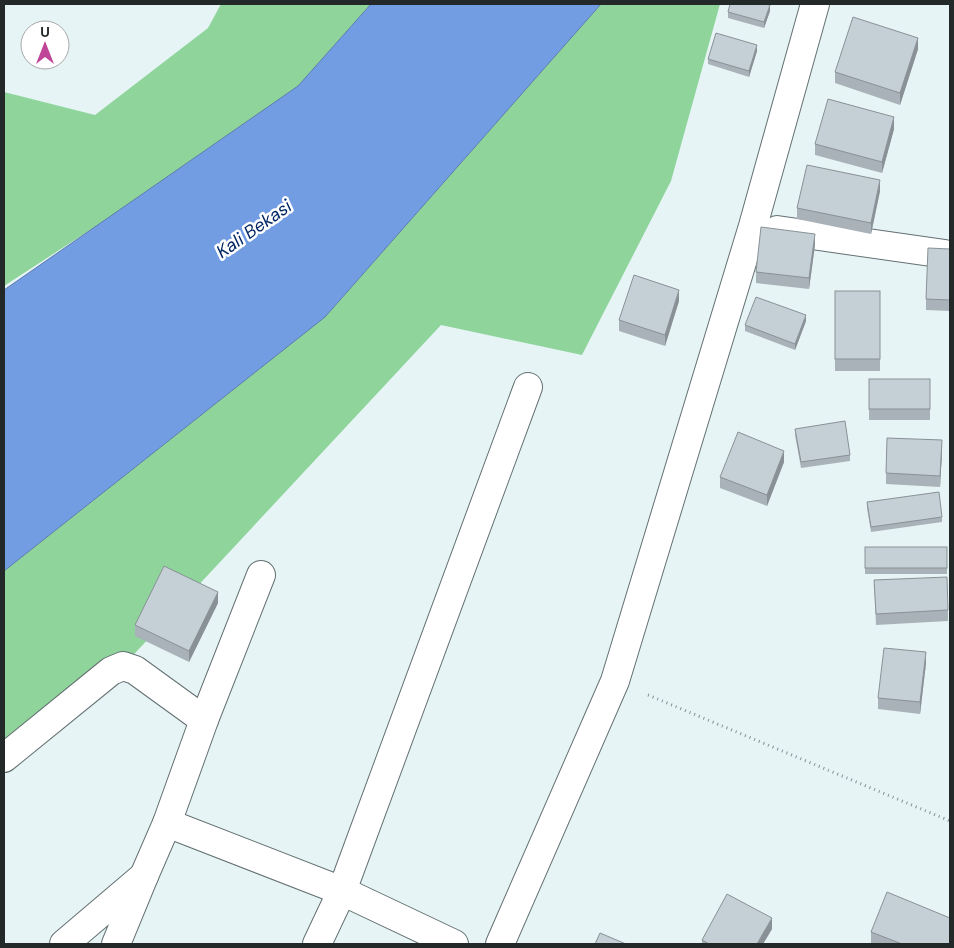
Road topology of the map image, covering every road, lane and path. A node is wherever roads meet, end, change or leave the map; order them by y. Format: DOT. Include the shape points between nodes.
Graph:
graph roads {
  1 [pos="815,4"];
  2 [pos="753,226"];
  3 [pos="945,254"];
  4 [pos="528,387"];
  5 [pos="261,575"];
  6 [pos="615,681"];
  7 [pos="204,720"];
  8 [pos="4,758"];
  9 [pos="950,821"];
  10 [pos="167,823"];
  11 [pos="144,876"];
  12 [pos="342,891"];
  13 [pos="64,944"];
  14 [pos="116,944"];
  15 [pos="317,944"];
  16 [pos="454,944"];
  17 [pos="500,944"];
  1 -- 2 [label="street"];
  2 -- 3 [label="street"];
  2 -- 6 [label="street"];
  4 -- 12 [label="street"];
  5 -- 7 [label="street"];
  6 -- 9 [label="path"];
  6 -- 17 [label="street"];
  7 -- 8 [label="street" via="136,670 124,666 111,672"];
  7 -- 10 [label="street"];
  10 -- 11 [label="street"];
  10 -- 12 [label="street"];
  11 -- 13 [label="street"];
  11 -- 14 [label="street"];
  12 -- 15 [label="street"];
  12 -- 16 [label="street"];
}
